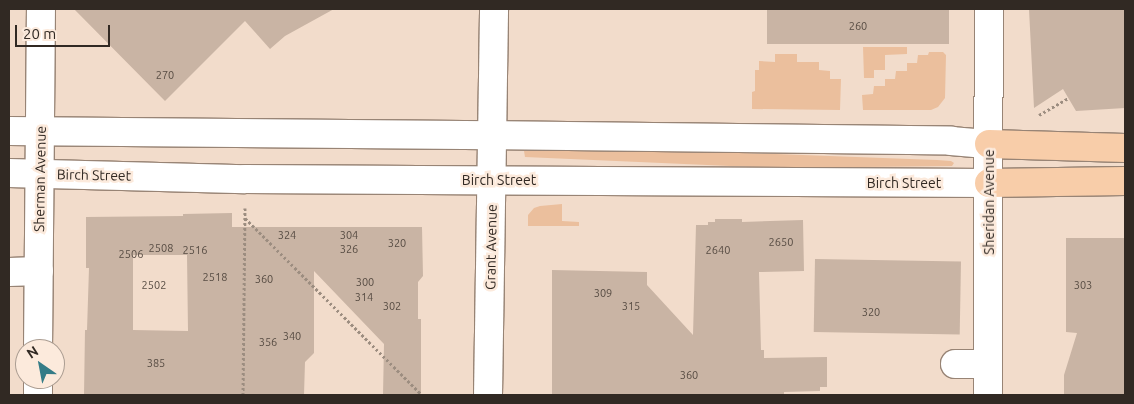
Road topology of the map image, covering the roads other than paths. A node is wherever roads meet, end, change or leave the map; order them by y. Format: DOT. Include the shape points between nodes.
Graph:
graph roads {
  1 [pos="41,9"];
  2 [pos="494,9"];
  3 [pos="989,9"];
  4 [pos="9,131"];
  5 [pos="41,131"];
  6 [pos="492,135"];
  7 [pos="989,144"];
  8 [pos="1125,148"];
  9 [pos="9,173"];
  10 [pos="40,174"];
  11 [pos="492,180"];
  12 [pos="1125,181"];
  13 [pos="989,183"];
  14 [pos="9,272"];
  15 [pos="39,272"];
  16 [pos="38,339"];
  17 [pos="955,364"];
  18 [pos="988,364"];
  19 [pos="488,395"];
  20 [pos="988,395"];
  1 -- 5 [label="street, Sherman Avenue"];
  2 -- 6 [label="street, Grant Avenue"];
  3 -- 7 [label="street, Sheridan Avenue"];
  4 -- 5 [label="street"];
  5 -- 6 [label="street"];
  5 -- 10 [label="street, Sherman Avenue"];
  6 -- 7 [label="street"];
  6 -- 11 [label="street, Grant Avenue"];
  7 -- 8 [label="main road"];
  7 -- 13 [label="street, Sheridan Avenue"];
  9 -- 10 [label="street, Birch Street"];
  10 -- 11 [label="street, Birch Street"];
  10 -- 15 [label="street, Sherman Avenue"];
  11 -- 13 [label="street, Birch Street"];
  11 -- 19 [label="street, Grant Avenue"];
  12 -- 13 [label="main road"];
  13 -- 18 [label="street, Sheridan Avenue"];
  14 -- 15 [label="street"];
  15 -- 16 [label="street, Sherman Avenue"];
  17 -- 18 [label="street"];
  18 -- 20 [label="street, Sheridan Avenue"];
}
